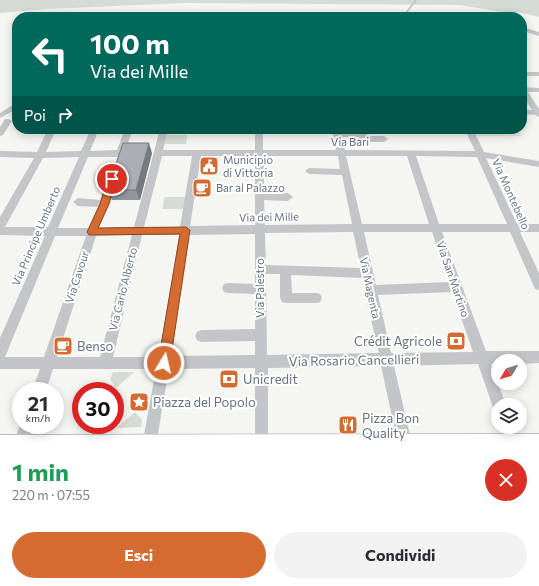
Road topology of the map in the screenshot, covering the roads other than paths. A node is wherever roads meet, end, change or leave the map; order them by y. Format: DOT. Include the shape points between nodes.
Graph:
graph roads {
  1 [pos="527,30"];
  2 [pos="539,34"];
  3 [pos="527,74"];
  4 [pos="539,74"];
  5 [pos="527,90"];
  6 [pos="539,90"];
  7 [pos="527,97"];
  8 [pos="12,109"];
  9 [pos="527,112"];
  10 [pos="538,113"];
  11 [pos="1,115"];
  12 [pos="12,116"];
  13 [pos="8,121"];
  14 [pos="0,133"];
  15 [pos="50,134"];
  16 [pos="93,134"];
  17 [pos="127,134"];
  18 [pos="163,134"];
  19 [pos="259,134"];
  20 [pos="337,134"];
  21 [pos="363,134"];
  22 [pos="471,134"];
  23 [pos="384,139"];
  24 [pos="340,152"];
  25 [pos="197,153"];
  26 [pos="260,153"];
  27 [pos="410,153"];
  28 [pos="0,154"];
  29 [pos="84,154"];
  30 [pos="119,154"];
  31 [pos="159,154"];
  32 [pos="480,154"];
  33 [pos="40,155"];
  34 [pos="539,164"];
  35 [pos="309,171"];
  36 [pos="345,172"];
  37 [pos="260,196"];
  38 [pos="288,197"];
  39 [pos="78,202"];
  40 [pos="104,204"];
  41 [pos="0,226"];
  42 [pos="357,228"];
  43 [pos="436,228"];
  44 [pos="513,228"];
  45 [pos="539,228"];
  46 [pos="260,229"];
  47 [pos="186,230"];
  48 [pos="0,231"];
  49 [pos="50,232"];
  50 [pos="92,232"];
  51 [pos="138,232"];
  52 [pos="260,269"];
  53 [pos="285,269"];
  54 [pos="367,273"];
  55 [pos="539,285"];
  56 [pos="456,287"];
  57 [pos="228,288"];
  58 [pos="261,289"];
  59 [pos="370,290"];
  60 [pos="316,298"];
  61 [pos="261,335"];
  62 [pos="201,336"];
  63 [pos="0,354"];
  64 [pos="539,357"];
  65 [pos="106,358"];
  66 [pos="481,358"];
  67 [pos="50,359"];
  68 [pos="166,359"];
  69 [pos="386,360"];
  70 [pos="262,361"];
  71 [pos="0,363"];
  72 [pos="42,382"];
  73 [pos="496,398"];
  74 [pos="24,434"];
  75 [pos="512,439"];
  76 [pos="20,444"];
  77 [pos="539,444"];
  78 [pos="0,445"];
  79 [pos="262,445"];
  80 [pos="405,445"];
  81 [pos="83,446"];
  82 [pos="151,446"];
  1 -- 2 [label="street"];
  3 -- 4 [label="street"];
  5 -- 6 [label="street"];
  7 -- 10 [label="street"];
  8 -- 11 [label="street"];
  9 -- 10 [label="street"];
  11 -- 12 [label="street"];
  13 -- 14 [label="street"];
  15 -- 33 [label="street"];
  16 -- 29 [label="street, Via Principe Umberto"];
  17 -- 30 [label="street, Via Cavour"];
  18 -- 31 [label="street, Via Carlo Alberto"];
  19 -- 26 [label="street, Via Palestro"];
  20 -- 24 [label="street, Via Magenta"];
  21 -- 23 [label="street" via="364,139"];
  22 -- 32 [label="street, Via Montebello"];
  24 -- 26 [label="street, Via Bari"];
  24 -- 27 [label="street, Via Bari"];
  24 -- 36 [label="street, Via Magenta"];
  25 -- 26 [label="street, Via Bari"];
  25 -- 31 [label="street, Via Bari"];
  25 -- 47 [label="street"];
  26 -- 37 [label="street, Via Palestro"];
  27 -- 32 [label="street, Via Bari"];
  27 -- 43 [label="street, Via San Martino"];
  28 -- 33 [label="street"];
  29 -- 30 [label="street"];
  29 -- 33 [label="street"];
  29 -- 49 [label="street, Via Principe Umberto"];
  30 -- 40 [label="street, Via Cavour"];
  31 -- 51 [label="street, Via Carlo Alberto"];
  32 -- 34 [label="street, Via Bari"];
  32 -- 44 [label="street, Via Montebello"];
  33 -- 41 [label="street"];
  35 -- 36 [label="street"];
  36 -- 42 [label="street, Via Magenta"];
  37 -- 38 [label="street"];
  37 -- 46 [label="street, Via Palestro"];
  39 -- 40 [label="street"];
  40 -- 50 [label="street, Via Cavour"];
  42 -- 43 [label="street, Via dei Mille"];
  42 -- 46 [label="street, Via dei Mille"];
  42 -- 54 [label="street, Via Magenta"];
  43 -- 44 [label="street, Via dei Mille"];
  43 -- 56 [label="street, Via San Martino"];
  44 -- 45 [label="street, Via dei Mille"];
  44 -- 55 [label="street, Via Montebello"];
  46 -- 47 [label="street, Via dei Mille"];
  46 -- 52 [label="street, Via Palestro"];
  47 -- 51 [label="street, Via dei Mille"];
  47 -- 68 [label="street"];
  48 -- 49 [label="street, Via dei Mille"];
  49 -- 50 [label="street, Via dei Mille"];
  49 -- 63 [label="street, Via Principe Umberto"];
  50 -- 51 [label="street, Via dei Mille"];
  50 -- 67 [label="street, Via Cavour"];
  51 -- 65 [label="street, Via Carlo Alberto"];
  52 -- 53 [label="street"];
  52 -- 58 [label="street, Via Palestro"];
  53 -- 54 [label="street"];
  53 -- 60 [label="street" via="286,298"];
  54 -- 59 [label="street, Via Magenta"];
  56 -- 59 [label="street"];
  56 -- 66 [label="street, Via San Martino"];
  57 -- 58 [label="street"];
  58 -- 61 [label="street, Via Palestro"];
  59 -- 69 [label="street, Via Magenta"];
  61 -- 62 [label="street"];
  61 -- 70 [label="street, Via Palestro"];
  64 -- 66 [label="street, Via Rosario Cancellieri"];
  65 -- 67 [label="street, Via Rosario Cancellieri"];
  65 -- 68 [label="street, Via Rosario Cancellieri"];
  66 -- 69 [label="street, Via Rosario Cancellieri"];
  66 -- 73 [label="street, Via San Martino"];
  67 -- 71 [label="street, Via Rosario Cancellieri"];
  67 -- 72 [label="street, Via Cavour"];
  68 -- 70 [label="street, Via Rosario Cancellieri"];
  68 -- 82 [label="street"];
  69 -- 70 [label="street, Via Rosario Cancellieri"];
  69 -- 80 [label="street, Via Magenta"];
  70 -- 79 [label="street, Via Palestro"];
  74 -- 76 [label="street"];
  75 -- 77 [label="main road"];
  75 -- 80 [label="main road"];
  76 -- 78 [label="main road"];
  76 -- 81 [label="main road"];
  79 -- 80 [label="main road"];
  79 -- 82 [label="main road"];
  81 -- 82 [label="main road"];
}
